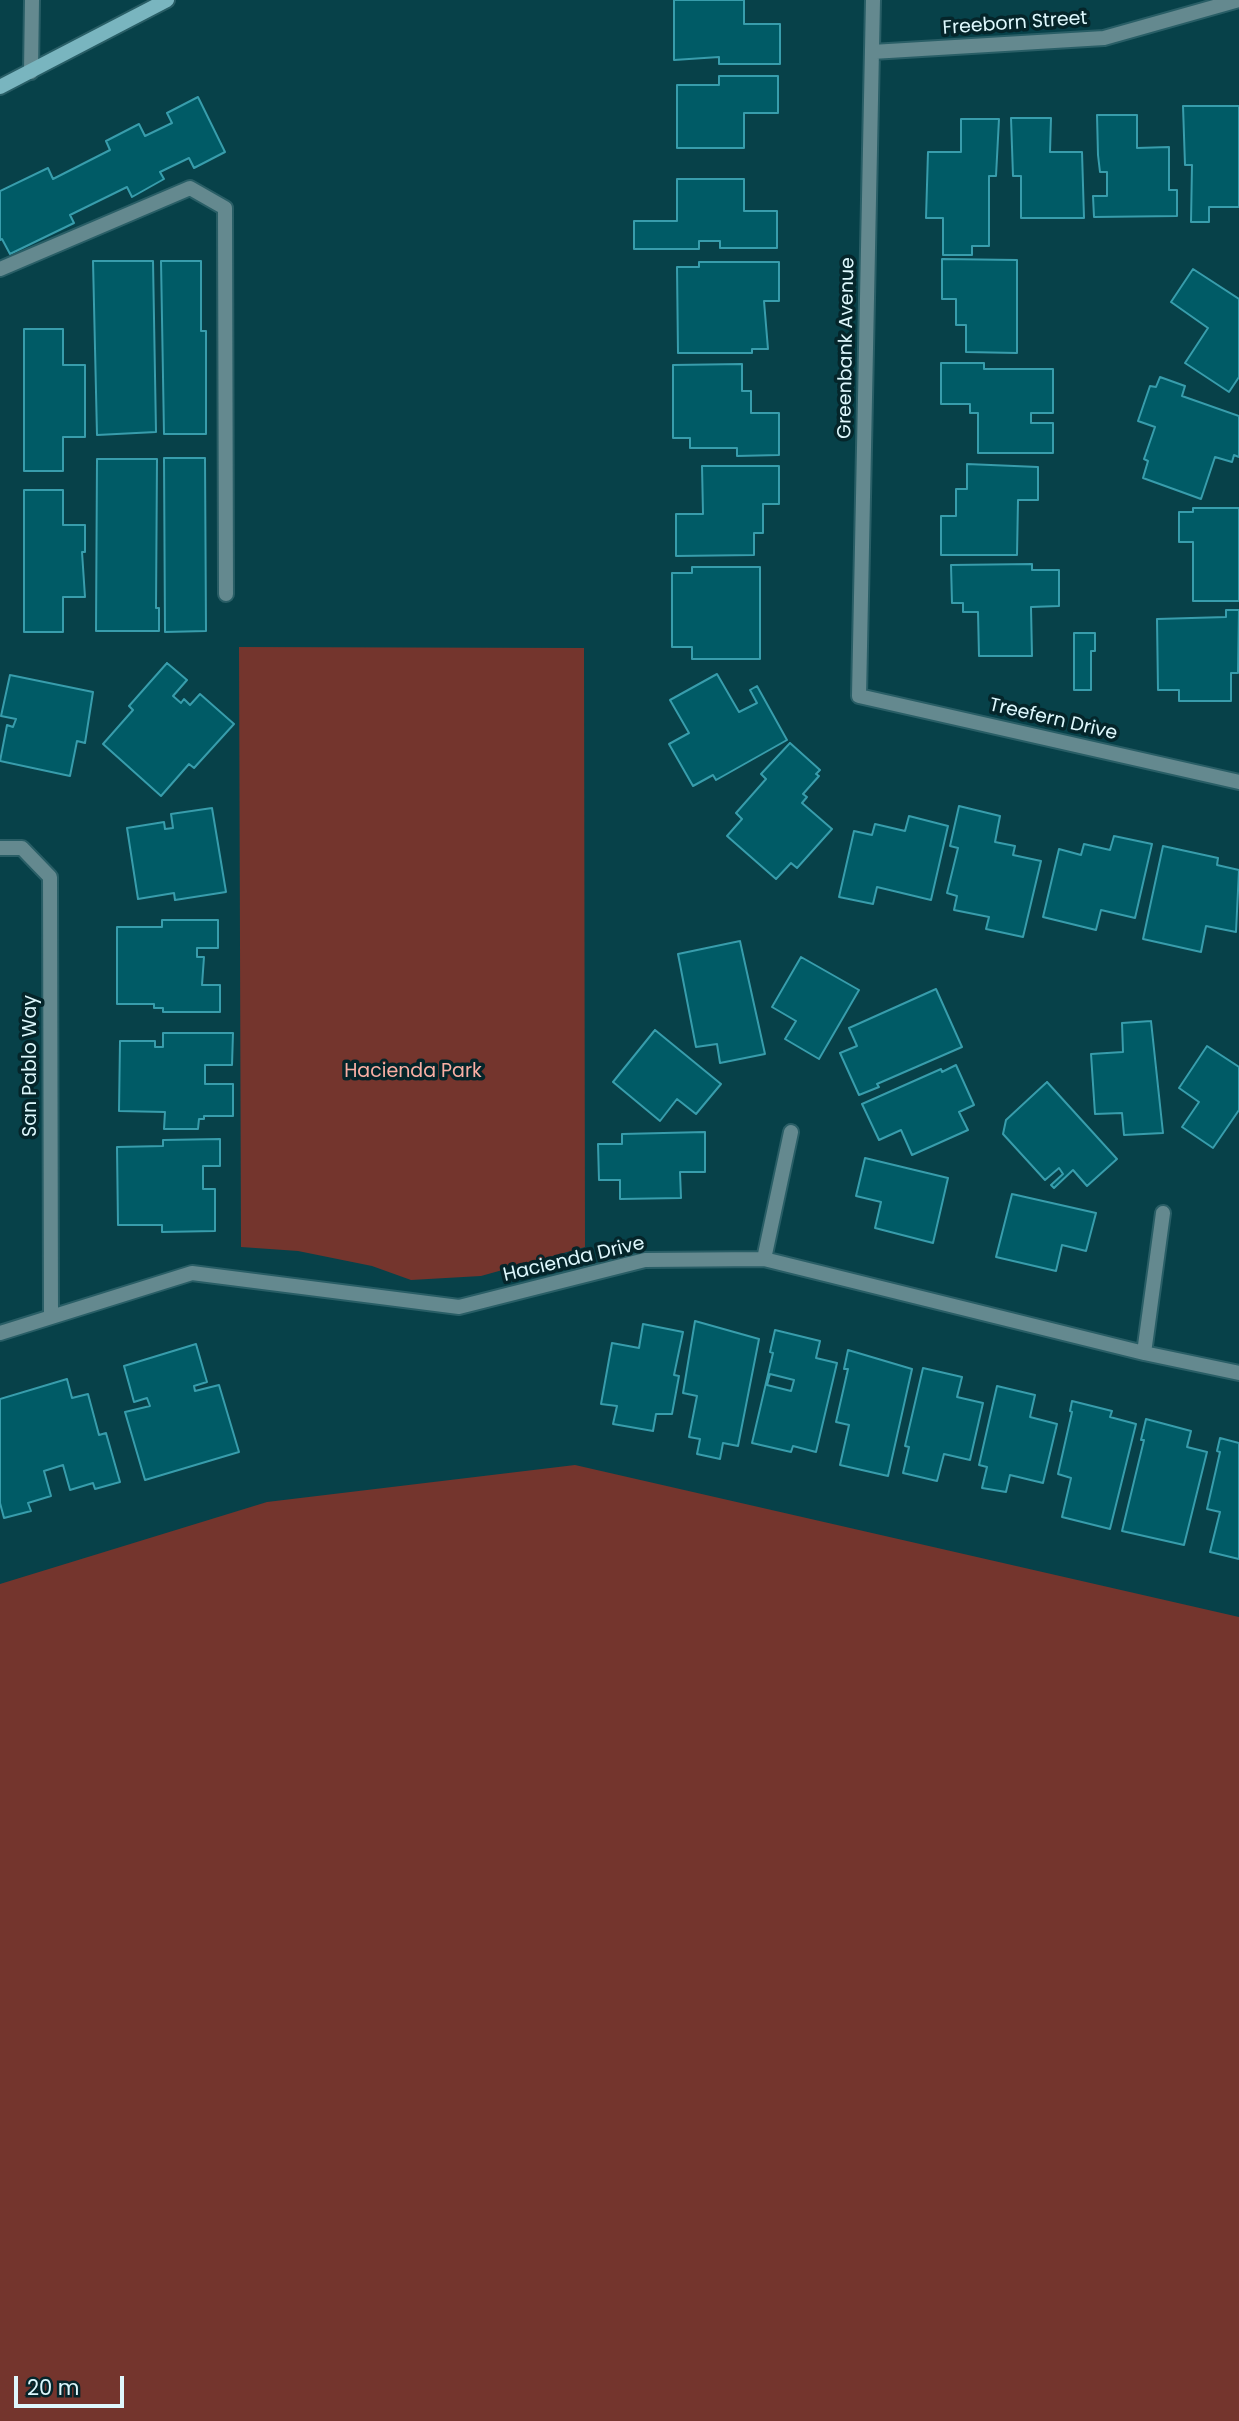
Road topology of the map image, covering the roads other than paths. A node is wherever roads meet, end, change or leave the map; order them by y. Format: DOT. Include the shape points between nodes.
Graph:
graph roads {
  1 [pos="32,0"];
  2 [pos="167,0"];
  3 [pos="873,0"];
  4 [pos="1239,0"];
  5 [pos="872,52"];
  6 [pos="31,72"];
  7 [pos="0,87"];
  8 [pos="0,269"];
  9 [pos="226,594"];
  10 [pos="859,696"];
  11 [pos="1239,782"];
  12 [pos="0,848"];
  13 [pos="790,1132"];
  14 [pos="1163,1213"];
  15 [pos="764,1258"];
  16 [pos="51,1316"];
  17 [pos="0,1333"];
  18 [pos="1144,1353"];
  19 [pos="1239,1373"];
  1 -- 6 [label="street"];
  2 -- 6 [label="street"];
  3 -- 5 [label="street, Greenbank Avenue"];
  4 -- 5 [label="street, Freeborn Street" via="1104,38"];
  5 -- 10 [label="street, Greenbank Avenue"];
  6 -- 7 [label="street"];
  8 -- 9 [label="street" via="190,188 225,208"];
  10 -- 11 [label="street, Treefern Drive"];
  12 -- 16 [label="street, San Pablo Way" via="22,848 50,877"];
  13 -- 15 [label="street"];
  14 -- 18 [label="street"];
  15 -- 16 [label="street, Hacienda Drive" via="645,1260 459,1307 192,1273"];
  15 -- 18 [label="street, Hacienda Drive"];
  16 -- 17 [label="street, Hacienda Drive"];
  18 -- 19 [label="street, Hacienda Drive"];
}
